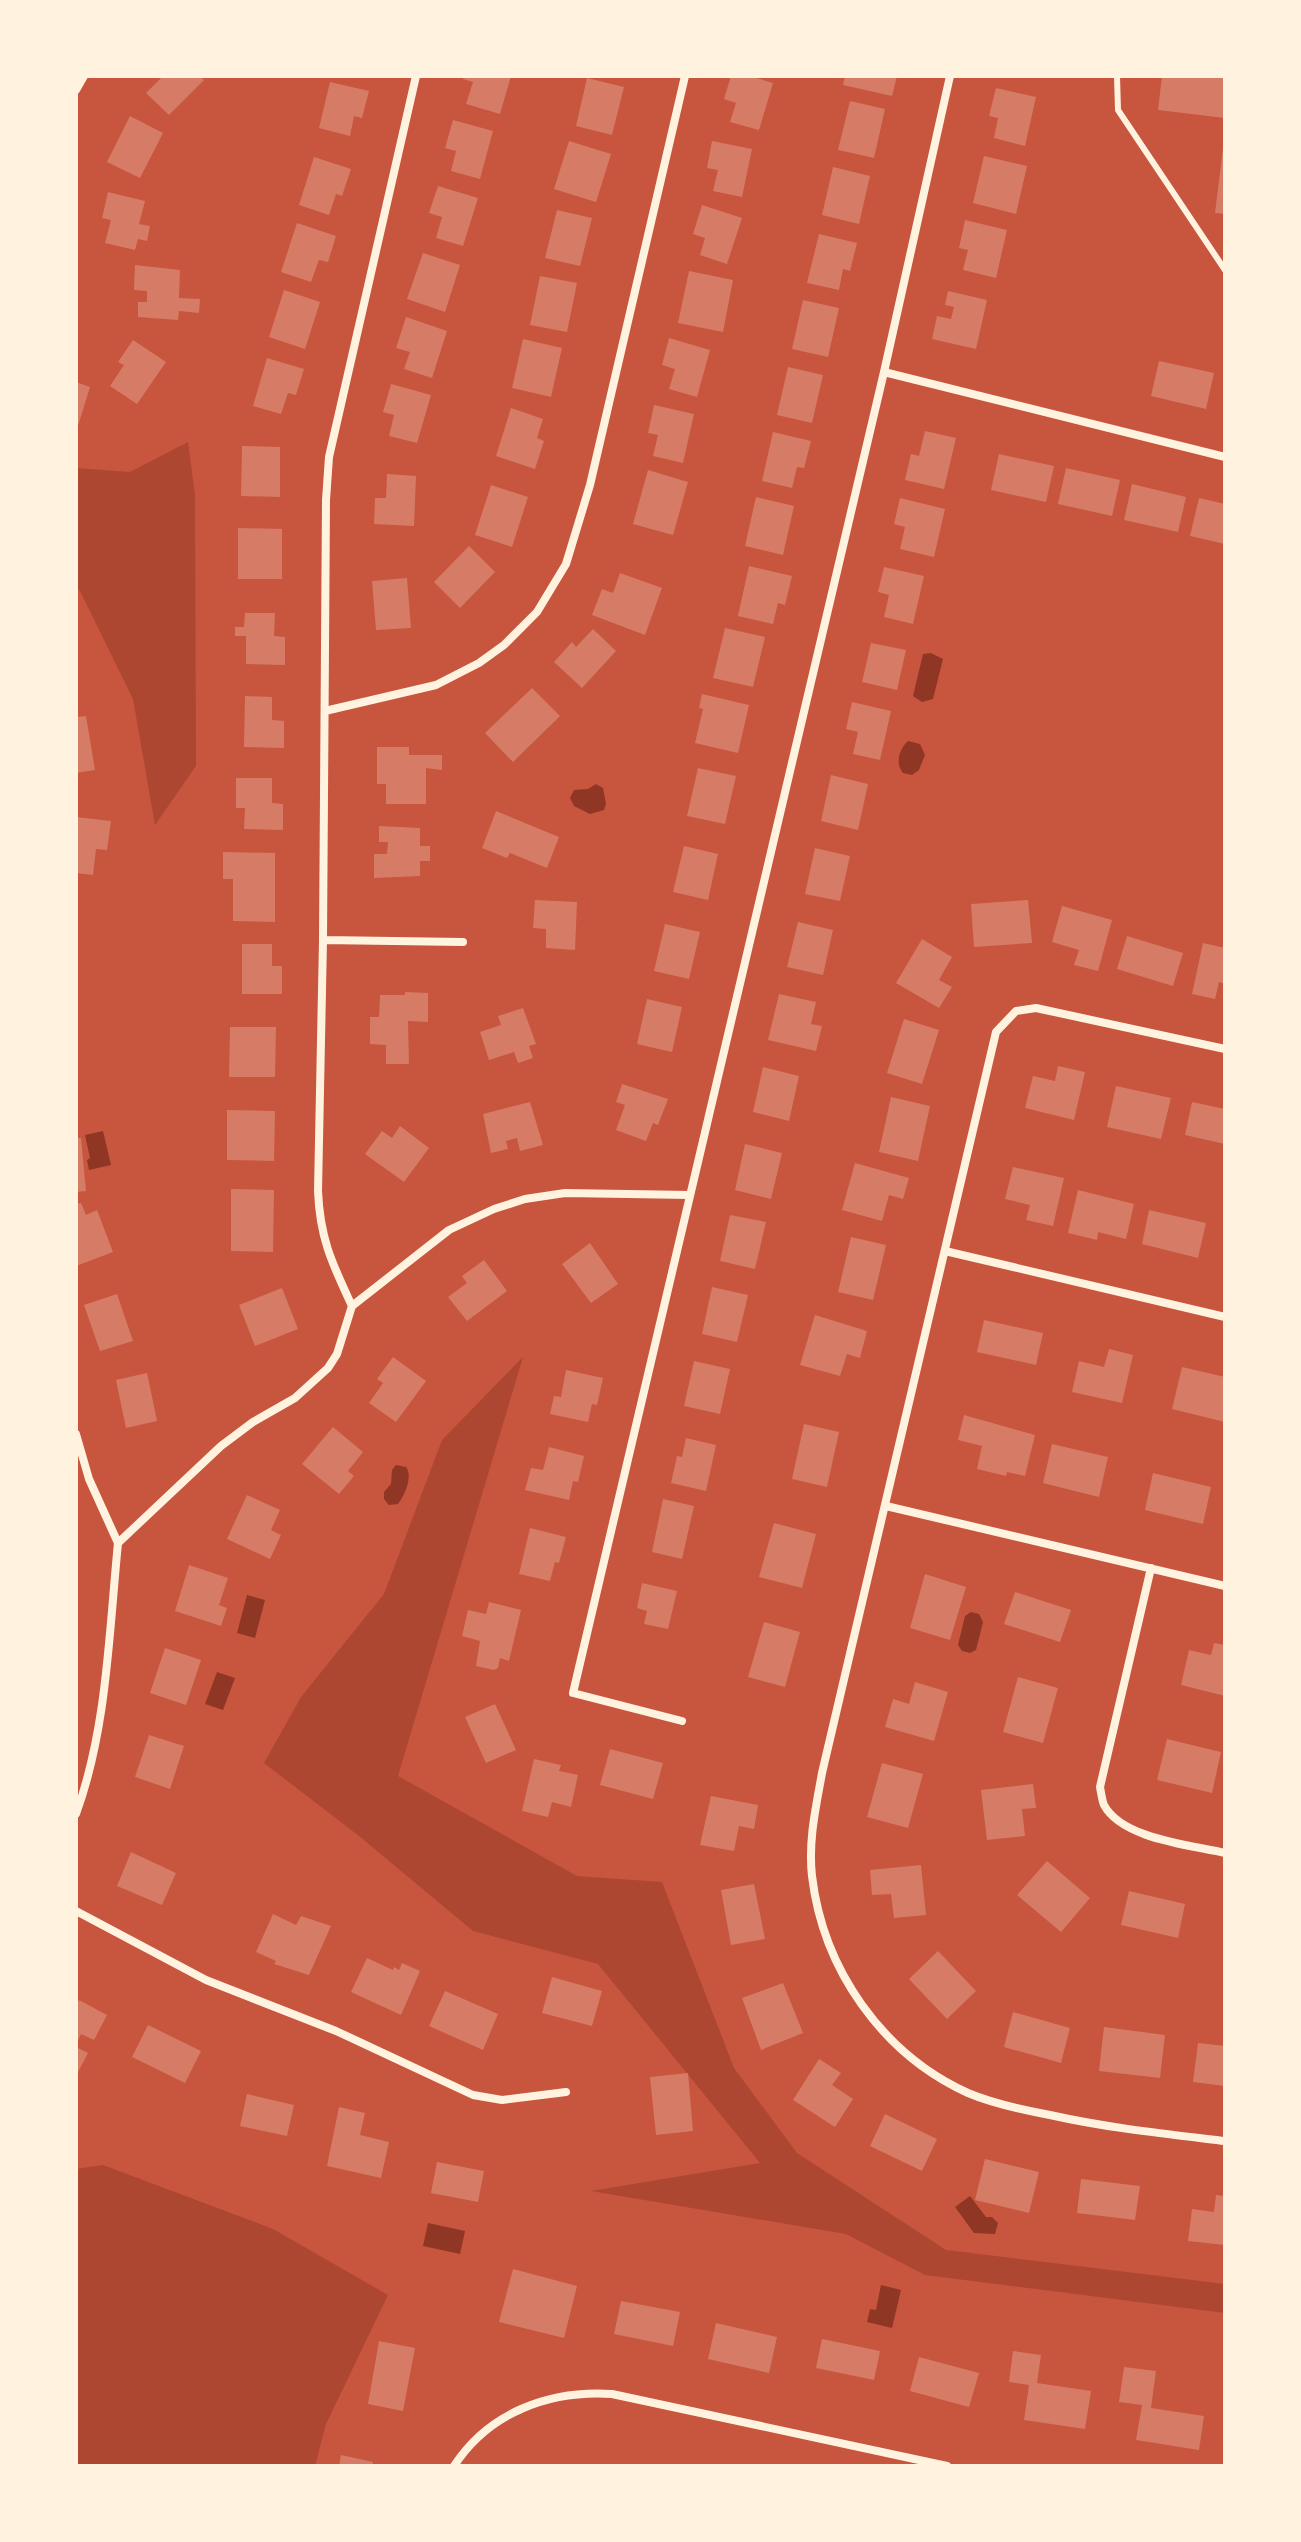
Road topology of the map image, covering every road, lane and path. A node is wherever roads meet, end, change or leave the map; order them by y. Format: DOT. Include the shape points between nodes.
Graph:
graph roads {
  1 [pos="84,76"];
  2 [pos="416,76"];
  3 [pos="685,76"];
  4 [pos="950,76"];
  5 [pos="1117,76"];
  6 [pos="76,90"];
  7 [pos="1225,270"];
  8 [pos="884,372"];
  9 [pos="1225,457"];
  10 [pos="325,711"];
  11 [pos="323,940"];
  12 [pos="463,942"];
  13 [pos="1225,1049"];
  14 [pos="690,1195"];
  15 [pos="945,1251"];
  16 [pos="352,1306"];
  17 [pos="1225,1317"];
  18 [pos="76,1434"];
  19 [pos="886,1506"];
  20 [pos="118,1543"];
  21 [pos="1151,1568"];
  22 [pos="1225,1586"];
  23 [pos="682,1721"];
  24 [pos="76,1814"];
  25 [pos="1225,1853"];
  26 [pos="76,1911"];
  27 [pos="566,2092"];
  28 [pos="1225,2141"];
  29 [pos="454,2466"];
  30 [pos="947,2466"];
  1 -- 6 [label="street"];
  2 -- 10 [label="street" via="329,457"];
  3 -- 10 [label="street" via="590,485 566,564 537,612 479,663 436,685"];
  4 -- 8 [label="street"];
  5 -- 7 [label="lane" via="1118,110"];
  8 -- 9 [label="street"];
  8 -- 14 [label="street"];
  10 -- 11 [label="street"];
  11 -- 12 [label="street"];
  11 -- 16 [label="street" via="319,1223"];
  13 -- 15 [label="street" via="1067,1013 1016,1011 993,1038"];
  14 -- 16 [label="street" via="565,1193 494,1209 449,1230"];
  14 -- 23 [label="street" via="573,1693"];
  15 -- 17 [label="street"];
  15 -- 19 [label="street"];
  16 -- 20 [label="street" via="328,1368 295,1398 221,1446"];
  18 -- 20 [label="street" via="89,1479"];
  19 -- 21 [label="street"];
  19 -- 28 [label="street" via="812,1826 812,1874 836,1962 867,2014 896,2045 968,2093 1106,2127"];
  20 -- 24 [label="street" via="98,1729"];
  21 -- 22 [label="street"];
  21 -- 25 [label="street" via="1100,1787 1104,1806 1123,1826 1143,1834"];
  26 -- 27 [label="street" via="206,1980 336,2031 473,2095 502,2100"];
  29 -- 30 [label="street" via="478,2437 512,2413 582,2392 612,2394"];
}
